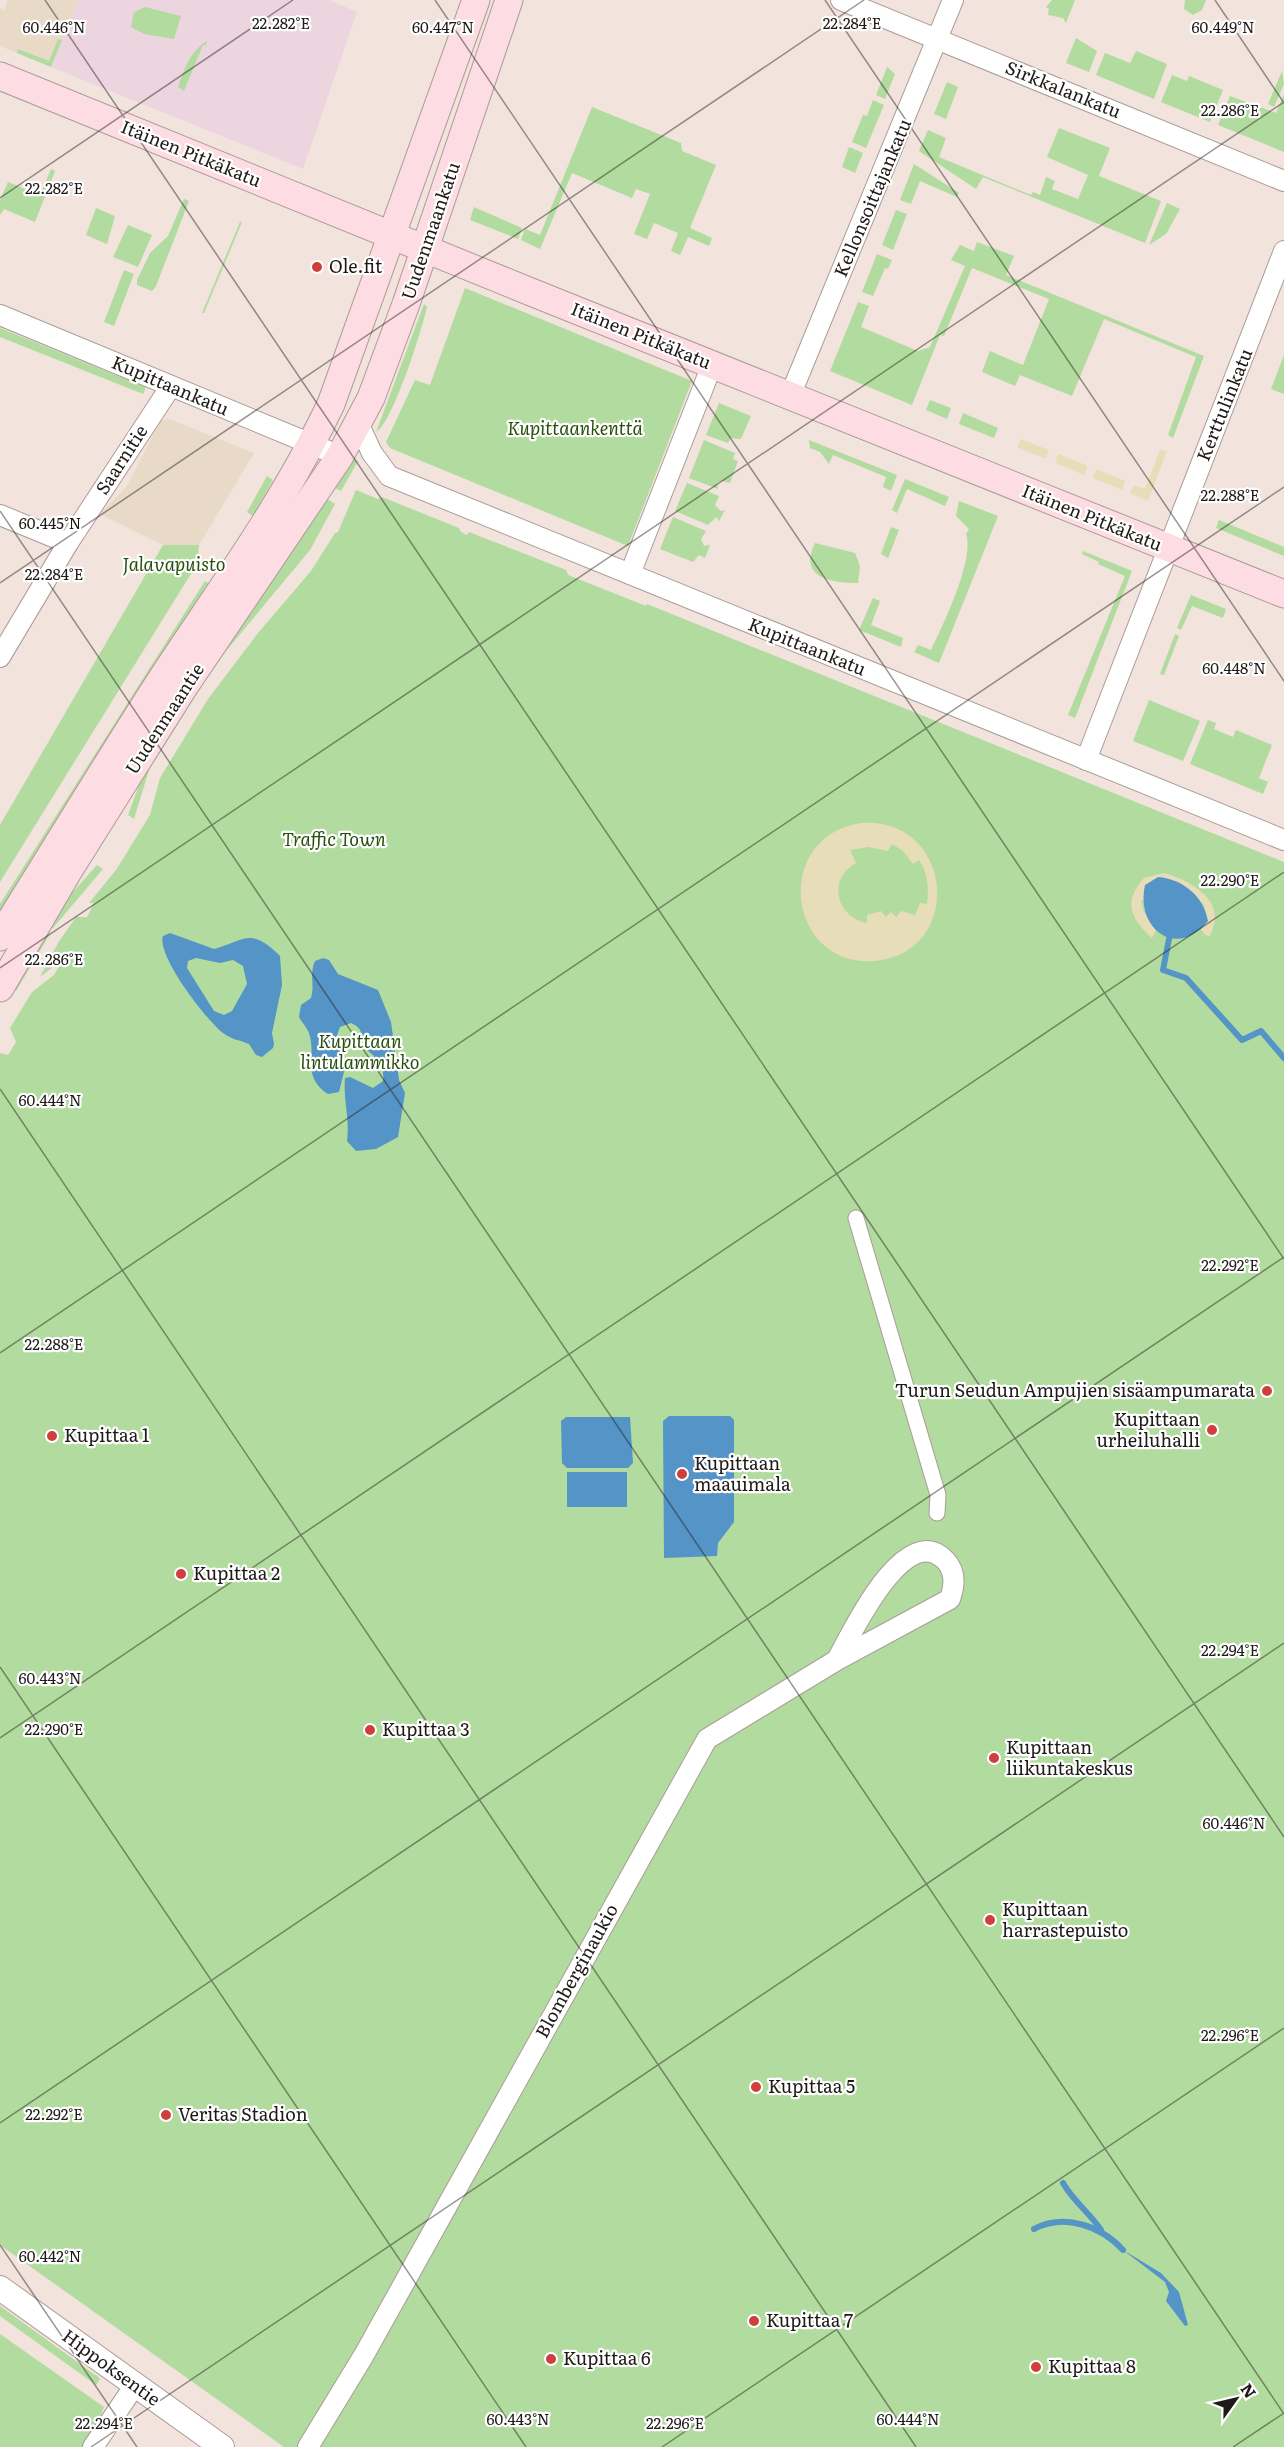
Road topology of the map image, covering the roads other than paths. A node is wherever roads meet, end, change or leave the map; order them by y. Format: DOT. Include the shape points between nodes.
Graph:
graph roads {
  1 [pos="476,0"];
  2 [pos="509,0"];
  3 [pos="841,0"];
  4 [pos="953,0"];
  5 [pos="938,39"];
  6 [pos="0,76"];
  7 [pos="1284,181"];
  8 [pos="392,236"];
  9 [pos="425,249"];
  10 [pos="1284,251"];
  11 [pos="0,315"];
  12 [pos="712,365"];
  13 [pos="171,386"];
  14 [pos="790,396"];
  15 [pos="358,423"];
  16 [pos="312,445"];
  17 [pos="340,456"];
  18 [pos="0,515"];
  19 [pos="68,543"];
  20 [pos="1169,548"];
  21 [pos="630,574"];
  22 [pos="1284,594"];
  23 [pos="0,657"];
  24 [pos="1086,760"];
  25 [pos="1284,840"];
  26 [pos="0,937"];
  27 [pos="0,988"];
  28 [pos="856,1218"];
  29 [pos="937,1513"];
  30 [pos="837,1660"];
  31 [pos="0,2288"];
  32 [pos="135,2385"];
  33 [pos="93,2447"];
  34 [pos="222,2447"];
  35 [pos="308,2447"];
  1 -- 8 [label="main road, Uudenmaankatu"];
  2 -- 9 [label="main road, Uudenmaankatu"];
  3 -- 5 [label="street, Sirkkalankatu"];
  4 -- 5 [label="street, Kellonsoittajankatu"];
  5 -- 7 [label="street, Sirkkalankatu"];
  5 -- 14 [label="street, Kellonsoittajankatu"];
  6 -- 8 [label="main road, Itäinen Pitkäkatu"];
  8 -- 9 [label="main road, Itäinen Pitkäkatu"];
  8 -- 16 [label="main road, Uudenmaankatu" via="331,404"];
  9 -- 12 [label="main road, Itäinen Pitkäkatu"];
  9 -- 15 [label="main road, Uudenmaankatu" via="371,398"];
  10 -- 20 [label="street, Kerttulinkatu"];
  11 -- 13 [label="street, Kupittaankatu"];
  12 -- 14 [label="main road, Itäinen Pitkäkatu"];
  12 -- 21 [label="street"];
  13 -- 16 [label="street, Kupittaankatu"];
  13 -- 19 [label="street, Saarnitie"];
  14 -- 20 [label="main road, Itäinen Pitkäkatu"];
  15 -- 17 [label="main road, Uudenmaankatu"];
  15 -- 21 [label="street, Kupittaankatu" via="388,476"];
  16 -- 17 [label="street, Kupittaankatu"];
  16 -- 26 [label="main road, Uudenmaantie" via="273,513 164,676"];
  17 -- 27 [label="main road, Uudenmaantie" via="182,690"];
  18 -- 19 [label="street"];
  19 -- 23 [label="street, Saarnitie"];
  20 -- 22 [label="main road, Itäinen Pitkäkatu"];
  20 -- 24 [label="street, Kerttulinkatu"];
  21 -- 24 [label="street, Kupittaankatu"];
  24 -- 25 [label="street, Kupittaankatu"];
  28 -- 29 [label="street" via="938,1495"];
  30 -- 30 [label="street, Blomberginaukio" via="884,1580 913,1555 924,1551 936,1552 947,1562 955,1583 950,1599"];
  30 -- 35 [label="street, Blomberginaukio" via="707,1739 364,2355"];
  31 -- 32 [label="street, Hippoksentie"];
  32 -- 33 [label="street"];
  32 -- 34 [label="street, Hippoksentie"];
}
